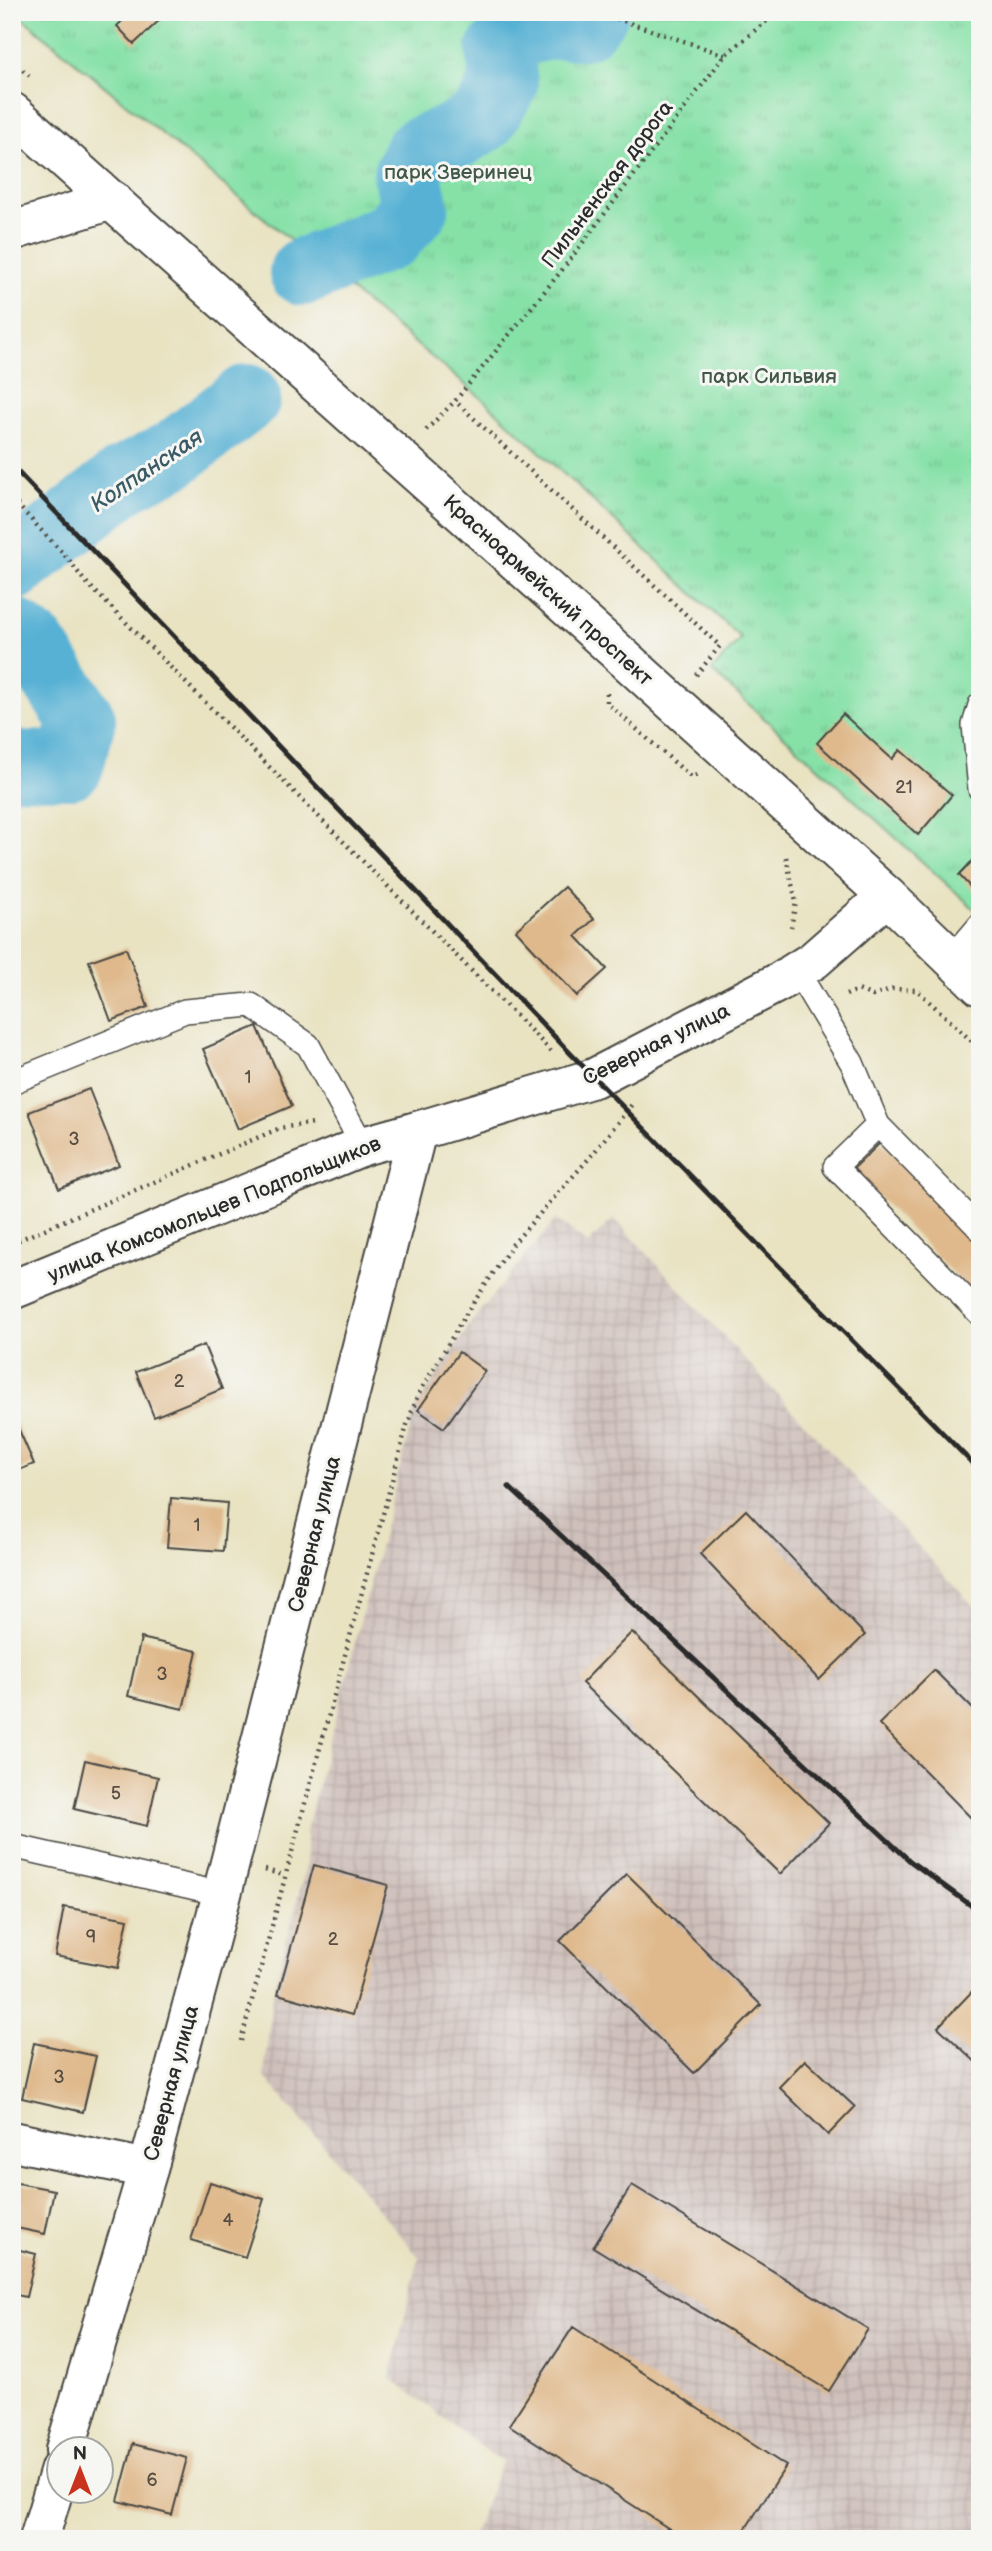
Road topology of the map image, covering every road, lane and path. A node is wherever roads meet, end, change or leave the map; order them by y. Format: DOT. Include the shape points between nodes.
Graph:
graph roads {
  1 [pos="597,12"];
  2 [pos="783,12"];
  3 [pos="725,55"];
  4 [pos="12,112"];
  5 [pos="112,200"];
  6 [pos="12,231"];
  7 [pos="455,401"];
  8 [pos="425,431"];
  9 [pos="12,499"];
  10 [pos="720,646"];
  11 [pos="980,705"];
  12 [pos="980,789"];
  13 [pos="786,856"];
  14 [pos="887,896"];
  15 [pos="980,925"];
  16 [pos="790,930"];
  17 [pos="952,958"];
  18 [pos="797,971"];
  19 [pos="980,986"];
  20 [pos="819,1008"];
  21 [pos="980,1049"];
  22 [pos="559,1059"];
  23 [pos="12,1082"];
  24 [pos="634,1102"];
  25 [pos="878,1125"];
  26 [pos="417,1131"];
  27 [pos="363,1146"];
  28 [pos="980,1229"];
  29 [pos="12,1290"];
  30 [pos="980,1314"];
  31 [pos="12,1846"];
  32 [pos="222,1894"];
  33 [pos="241,2041"];
  34 [pos="12,2141"];
  35 [pos="148,2169"];
  36 [pos="69,2436"];
  37 [pos="49,2506"];
  38 [pos="39,2539"];
  1 -- 3 [label="path"];
  2 -- 3 [label="path, Пильненская дорога"];
  3 -- 7 [label="path, Пильненская дорога" via="562,270"];
  4 -- 5 [label="street, Красноармейский проспект"];
  5 -- 6 [label="street"];
  5 -- 14 [label="street, Красноармейский проспект"];
  7 -- 8 [label="path, Пильненская дорога"];
  7 -- 10 [label="path"];
  9 -- 22 [label="path" via="83,579"];
  11 -- 12 [label="lane" via="974,725"];
  13 -- 16 [label="path" via="796,902"];
  14 -- 17 [label="street, Красноармейский проспект"];
  14 -- 18 [label="street, Северная улица"];
  15 -- 17 [label="lane"];
  17 -- 19 [label="street, Красноармейский проспект"];
  18 -- 20 [label="lane"];
  18 -- 26 [label="street, Северная улица" via="594,1078"];
  20 -- 21 [label="path" via="858,990 873,996 893,989 917,990"];
  20 -- 25 [label="lane" via="852,1063"];
  23 -- 27 [label="lane" via="186,1011 251,1005 308,1045"];
  24 -- 33 [label="path" via="512,1245 418,1395"];
  25 -- 28 [label="lane"];
  25 -- 30 [label="lane" via="835,1167"];
  26 -- 27 [label="street, улица Комсомольцев Подпольщиков"];
  26 -- 32 [label="street, Северная улица"];
  27 -- 29 [label="street, улица Комсомольцев Подпольщиков"];
  31 -- 32 [label="lane"];
  32 -- 35 [label="street, Северная улица"];
  34 -- 35 [label="street"];
  35 -- 36 [label="street, Северная улица"];
  37 -- 38 [label="street"];
}
